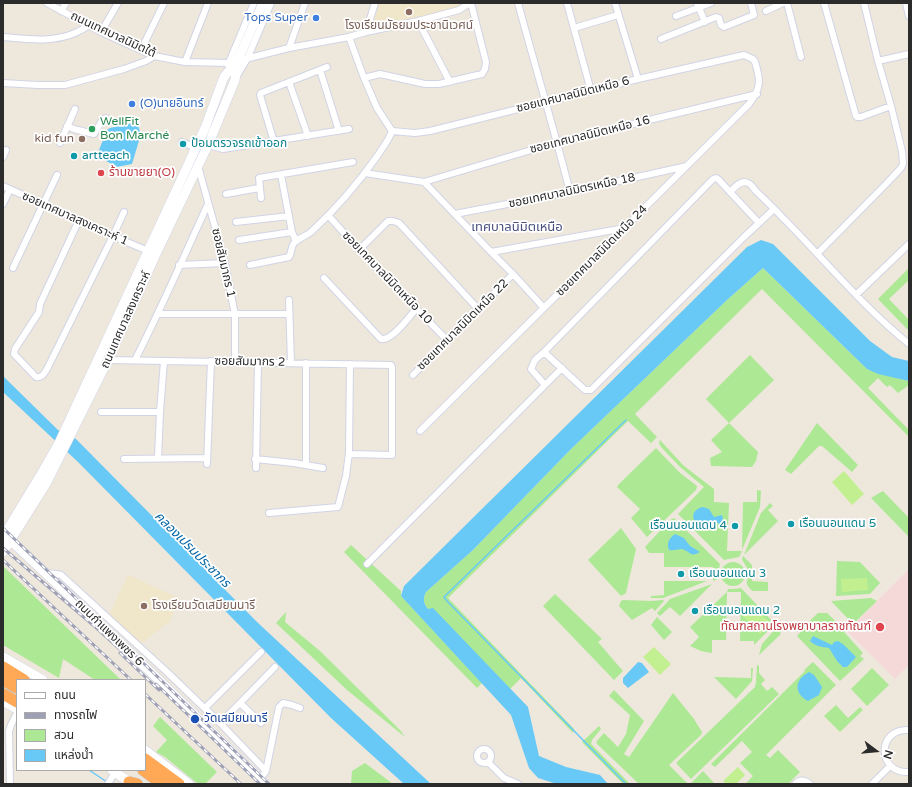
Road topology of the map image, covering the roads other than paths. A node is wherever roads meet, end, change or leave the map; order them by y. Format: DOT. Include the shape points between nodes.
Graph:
graph roads {
  1 [pos="47,3"];
  2 [pos="66,3"];
  3 [pos="118,3"];
  4 [pos="164,3"];
  5 [pos="208,3"];
  6 [pos="254,3"];
  7 [pos="263,3"];
  8 [pos="270,3"];
  9 [pos="305,3"];
  10 [pos="375,3"];
  11 [pos="470,3"];
  12 [pos="518,3"];
  13 [pos="567,3"];
  14 [pos="615,3"];
  15 [pos="711,3"];
  16 [pos="751,3"];
  17 [pos="783,3"];
  18 [pos="786,3"];
  19 [pos="824,3"];
  20 [pos="864,3"];
  21 [pos="906,3"];
  22 [pos="698,5"];
  23 [pos="61,11"];
  24 [pos="766,11"];
  25 [pos="618,14"];
  26 [pos="676,16"];
  27 [pos="909,16"];
  28 [pos="418,21"];
  29 [pos="704,22"];
  30 [pos="89,25"];
  31 [pos="574,28"];
  32 [pos="101,32"];
  33 [pos="366,32"];
  34 [pos="3,37"];
  35 [pos="350,37"];
  36 [pos="661,38"];
  37 [pos="289,48"];
  38 [pos="141,50"];
  39 [pos="909,54"];
  40 [pos="154,56"];
  41 [pos="801,57"];
  42 [pos="238,61"];
  43 [pos="878,61"];
  44 [pos="185,62"];
  45 [pos="327,67"];
  46 [pos="320,70"];
  47 [pos="364,78"];
  48 [pos="638,79"];
  49 [pos="289,82"];
  50 [pos="450,82"];
  51 [pos="3,86"];
  52 [pos="591,91"];
  53 [pos="757,94"];
  54 [pos="545,103"];
  55 [pos="891,106"];
  56 [pos="75,110"];
  57 [pos="106,118"];
  58 [pos="67,126"];
  59 [pos="349,129"];
  60 [pos="339,130"];
  61 [pos="392,131"];
  62 [pos="308,136"];
  63 [pos="182,142"];
  64 [pos="274,142"];
  65 [pos="558,142"];
  66 [pos="60,143"];
  67 [pos="208,145"];
  68 [pos="196,148"];
  69 [pos="6,150"];
  70 [pos="902,151"];
  71 [pos="909,151"];
  72 [pos="3,156"];
  73 [pos="352,162"];
  74 [pos="198,166"];
  75 [pos="688,166"];
  76 [pos="365,173"];
  77 [pos="57,175"];
  78 [pos="281,175"];
  79 [pos="424,182"];
  80 [pos="3,186"];
  81 [pos="259,188"];
  82 [pos="10,189"];
  83 [pos="570,192"];
  84 [pos="730,192"];
  85 [pos="226,194"];
  86 [pos="261,198"];
  87 [pos="3,204"];
  88 [pos="44,204"];
  89 [pos="208,204"];
  90 [pos="774,209"];
  91 [pos="124,212"];
  92 [pos="455,214"];
  93 [pos="328,215"];
  94 [pos="289,216"];
  95 [pos="80,220"];
  96 [pos="236,222"];
  97 [pos="759,223"];
  98 [pos="625,228"];
  99 [pos="292,232"];
  100 [pos="113,236"];
  101 [pos="239,240"];
  102 [pos="296,241"];
  103 [pos="909,244"];
  104 [pos="359,250"];
  105 [pos="491,252"];
  106 [pos="152,253"];
  107 [pos="818,253"];
  108 [pos="225,263"];
  109 [pos="179,265"];
  110 [pos="250,265"];
  111 [pos="13,268"];
  112 [pos="513,274"];
  113 [pos="324,278"];
  114 [pos="857,294"];
  115 [pos="289,300"];
  116 [pos="544,308"];
  117 [pos="416,309"];
  118 [pos="479,310"];
  119 [pos="158,314"];
  120 [pos="289,314"];
  121 [pos="235,315"];
  122 [pos="447,340"];
  123 [pos="909,344"];
  124 [pos="544,352"];
  125 [pos="108,360"];
  126 [pos="135,360"];
  127 [pos="164,361"];
  128 [pos="211,361"];
  129 [pos="235,362"];
  130 [pos="258,362"];
  131 [pos="291,363"];
  132 [pos="306,363"];
  133 [pos="350,364"];
  134 [pos="562,368"];
  135 [pos="413,375"];
  136 [pos="545,385"];
  137 [pos="101,412"];
  138 [pos="160,412"];
  139 [pos="420,432"];
  140 [pos="349,453"];
  141 [pos="158,458"];
  142 [pos="256,459"];
  143 [pos="124,460"];
  144 [pos="306,465"];
  145 [pos="256,468"];
  146 [pos="323,468"];
  147 [pos="47,473"];
  148 [pos="268,513"];
  149 [pos="5,532"];
  150 [pos="3,552"];
  151 [pos="367,564"];
  152 [pos="46,573"];
  153 [pos="261,652"];
  154 [pos="4,660"];
  155 [pos="275,667"];
  156 [pos="3,670"];
  157 [pos="17,679"];
  158 [pos="23,679"];
  159 [pos="41,679"];
  160 [pos="3,680"];
  161 [pos="3,687"];
  162 [pos="16,687"];
  163 [pos="3,694"];
  164 [pos="16,694"];
  165 [pos="3,701"];
  166 [pos="16,701"];
  167 [pos="240,703"];
  168 [pos="16,708"];
  169 [pos="205,708"];
  170 [pos="300,708"];
  171 [pos="14,718"];
  172 [pos="220,723"];
  173 [pos="261,723"];
  174 [pos="909,730"];
  175 [pos="146,751"];
  176 [pos="146,762"];
  177 [pos="146,762"];
  178 [pos="488,762"];
  179 [pos="890,766"];
  180 [pos="135,771"];
  181 [pos="144,771"];
  182 [pos="266,771"];
  183 [pos="909,772"];
  184 [pos="111,776"];
  185 [pos="263,781"];
  186 [pos="132,783"];
  187 [pos="10,784"];
  188 [pos="153,784"];
  189 [pos="162,784"];
  190 [pos="175,784"];
  191 [pos="179,784"];
  192 [pos="189,784"];
  193 [pos="518,784"];
  194 [pos="795,784"];
  195 [pos="810,784"];
  196 [pos="872,784"];
  1 -- 23 [label="street, ถนนเทศบาลนิมิตใต้"];
  2 -- 23 [label="street"];
  3 -- 32 [label="street"];
  4 -- 38 [label="street"];
  5 -- 44 [label="street"];
  6 -- 42 [label="street, ถนนเทศบาลสงเคราะห์"];
  7 -- 42 [label="street, ถนนเทศบาลสงเคราะห์"];
  8 -- 42 [label="street, ถนนเทศบาลสงเคราะห์"];
  9 -- 37 [label="street"];
  10 -- 33 [label="street"];
  11 -- 28 [label="street, ถนนเทศบาลนิมิตใต้" via="459,10"];
  11 -- 50 [label="street" via="486,62 485,69 482,74"];
  12 -- 54 [label="street"];
  13 -- 31 [label="street"];
  14 -- 25 [label="street"];
  15 -- 22 [label="street"];
  16 -- 29 [label="street" via="754,15 724,27 717,18"];
  17 -- 24 [label="street"];
  18 -- 41 [label="street"];
  19 -- 55 [label="street" via="856,116 861,117"];
  20 -- 43 [label="street"];
  21 -- 27 [label="street"];
  22 -- 26 [label="street"];
  22 -- 29 [label="street"];
  23 -- 30 [label="street, ถนนเทศบาลนิมิตใต้"];
  25 -- 31 [label="street"];
  25 -- 48 [label="street"];
  28 -- 33 [label="street, ถนนเทศบาลนิมิตใต้"];
  28 -- 50 [label="street"];
  29 -- 36 [label="street"];
  30 -- 32 [label="street, ถนนเทศบาลนิมิตใต้"];
  30 -- 34 [label="street" via="76,33 55,38 34,40"];
  31 -- 52 [label="street"];
  32 -- 38 [label="street, ถนนเทศบาลนิมิตใต้"];
  33 -- 35 [label="street, ถนนเทศบาลนิมิตใต้"];
  35 -- 37 [label="street, ถนนเทศบาลนิมิตใต้"];
  35 -- 47 [label="street"];
  37 -- 42 [label="street, ถนนเทศบาลนิมิตใต้"];
  38 -- 40 [label="street, ถนนเทศบาลนิมิตใต้"];
  39 -- 43 [label="street"];
  40 -- 44 [label="street, ถนนเทศบาลนิมิตใต้"];
  40 -- 51 [label="street" via="124,69 65,85"];
  42 -- 44 [label="street, ถนนเทศบาลนิมิตใต้"];
  42 -- 67 [label="street, ถนนเทศบาลสงเคราะห์" via="235,80"];
  42 -- 68 [label="street, ถนนเทศบาลสงเคราะห์" via="224,77"];
  43 -- 55 [label="street"];
  45 -- 46 [label="street"];
  46 -- 49 [label="street"];
  46 -- 60 [label="street"];
  47 -- 50 [label="street" via="380,74 433,85"];
  47 -- 61 [label="street"];
  48 -- 52 [label="street, ซอยเทศบาลนิมิตเหนือ 6"];
  48 -- 53 [label="street, ซอยเทศบาลนิมิตเหนือ 6" via="744,55 753,59 756,67 760,85"];
  49 -- 62 [label="street"];
  49 -- 64 [label="street" via="260,94"];
  52 -- 54 [label="street, ซอยเทศบาลนิมิตเหนือ 6"];
  53 -- 65 [label="street, ซอยเทศบาลนิมิตเหนือ 16"];
  53 -- 75 [label="street, ซอยเทศบาลนิมิตเหนือ 24"];
  54 -- 61 [label="street, ซอยเทศบาลนิมิตเหนือ 6" via="430,131"];
  54 -- 65 [label="street"];
  55 -- 70 [label="street"];
  56 -- 58 [label="street"];
  57 -- 58 [label="street" via="94,134"];
  58 -- 66 [label="street"];
  59 -- 60 [label="street"];
  60 -- 62 [label="street"];
  61 -- 76 [label="street" via="390,138"];
  62 -- 64 [label="street"];
  63 -- 68 [label="street"];
  64 -- 67 [label="street" via="223,150"];
  65 -- 79 [label="street, ซอยเทศบาลนิมิตเหนือ 16"];
  65 -- 83 [label="street"];
  67 -- 74 [label="street, ถนนเทศบาลสงเคราะห์"];
  68 -- 106 [label="street, ถนนเทศบาลสงเคราะห์"];
  69 -- 72 [label="street"];
  70 -- 71 [label="street"];
  70 -- 107 [label="street" via="901,168"];
  73 -- 78 [label="street"];
  74 -- 89 [label="street, ซอยสัมมากร 1"];
  74 -- 106 [label="street, ถนนเทศบาลสงเคราะห์"];
  75 -- 83 [label="street, ซอยเทศบาลนิมิตรเหนือ 18"];
  75 -- 98 [label="street, ซอยเทศบาลนิมิตเหนือ 24"];
  76 -- 79 [label="street"];
  76 -- 93 [label="street"];
  77 -- 88 [label="street"];
  78 -- 81 [label="street" via="259,178"];
  78 -- 94 [label="street"];
  79 -- 92 [label="street"];
  80 -- 82 [label="street, ซอยเทศบาลสงเคราะห์ 1"];
  81 -- 85 [label="street"];
  81 -- 86 [label="street"];
  82 -- 87 [label="street"];
  82 -- 88 [label="street, ซอยเทศบาลสงเคราะห์ 1"];
  83 -- 92 [label="street, ซอยเทศบาลนิมิตรเหนือ 18"];
  84 -- 90 [label="street" via="740,183 748,183"];
  84 -- 97 [label="street"];
  84 -- 124 [label="street" via="719,180 713,180"];
  88 -- 95 [label="street, ซอยเทศบาลสงเคราะห์ 1"];
  88 -- 111 [label="street"];
  89 -- 108 [label="street, ซอยสัมมากร 1"];
  89 -- 109 [label="street"];
  90 -- 97 [label="street"];
  90 -- 107 [label="street"];
  91 -- 100 [label="street"];
  92 -- 105 [label="street"];
  93 -- 102 [label="street" via="304,238"];
  93 -- 104 [label="street, ซอยเทศบาลนิมิตเหนือ 10"];
  94 -- 96 [label="street"];
  94 -- 99 [label="street"];
  95 -- 100 [label="street, ซอยเทศบาลสงเคราะห์ 1"];
  95 -- 100 [label="street" via="40,304 39,312 15,349 14,354 36,376 42,376"];
  97 -- 134 [label="street" via="591,390 585,390"];
  98 -- 105 [label="street"];
  98 -- 116 [label="street, ซอยเทศบาลนิมิตเหนือ 24"];
  99 -- 101 [label="street"];
  99 -- 102 [label="street"];
  100 -- 106 [label="street, ซอยเทศบาลสงเคราะห์ 1"];
  102 -- 110 [label="street" via="292,245 289,257"];
  103 -- 114 [label="street"];
  104 -- 117 [label="street, ซอยเทศบาลนิมิตเหนือ 10"];
  104 -- 118 [label="street" via="388,221 396,221"];
  105 -- 112 [label="street"];
  106 -- 125 [label="street, ถนนเทศบาลสงเคราะห์"];
  106 -- 147 [label="street, ถนนเทศบาลสงเคราะห์" via="75,407"];
  107 -- 114 [label="street"];
  108 -- 109 [label="street"];
  108 -- 121 [label="street, ซอยสัมมากร 1"];
  109 -- 119 [label="street"];
  112 -- 116 [label="street"];
  112 -- 118 [label="street, ซอยเทศบาลนิมิตเหนือ 22"];
  113 -- 117 [label="street" via="381,339 387,339 393,334"];
  114 -- 123 [label="street" via="888,327"];
  115 -- 120 [label="street"];
  116 -- 139 [label="street, ซอยเทศบาลนิมิตเหนือ 24"];
  117 -- 122 [label="street, ซอยเทศบาลนิมิตเหนือ 10"];
  118 -- 122 [label="street, ซอยเทศบาลนิมิตเหนือ 22"];
  119 -- 121 [label="street"];
  119 -- 126 [label="street"];
  120 -- 121 [label="street"];
  120 -- 131 [label="street"];
  121 -- 129 [label="street, ซอยสัมมากร 1"];
  122 -- 135 [label="street, ซอยเทศบาลนิมิตเหนือ 22"];
  124 -- 134 [label="street"];
  124 -- 136 [label="street" via="531,369"];
  125 -- 126 [label="street, ซอยสัมมากร 2"];
  125 -- 147 [label="street, ถนนเทศบาลสงเคราะห์" via="83,412"];
  126 -- 127 [label="street, ซอยสัมมากร 2"];
  127 -- 128 [label="street, ซอยสัมมากร 2"];
  127 -- 138 [label="street"];
  128 -- 129 [label="street, ซอยสัมมากร 2"];
  128 -- 141 [label="street" via="207,461"];
  129 -- 130 [label="street, ซอยสัมมากร 2"];
  130 -- 131 [label="street, ซอยสัมมากร 2"];
  130 -- 142 [label="street"];
  131 -- 132 [label="street, ซอยสัมมากร 2"];
  132 -- 133 [label="street, ซอยสัมมากร 2"];
  132 -- 144 [label="street"];
  133 -- 140 [label="street"];
  133 -- 140 [label="street, ซอยสัมมากร 2" via="392,366 392,455"];
  134 -- 136 [label="street"];
  136 -- 151 [label="street"];
  137 -- 138 [label="street"];
  138 -- 141 [label="street"];
  140 -- 148 [label="street" via="338,507"];
  141 -- 143 [label="street"];
  142 -- 144 [label="street"];
  142 -- 145 [label="street"];
  144 -- 146 [label="street"];
  147 -- 149 [label="street, ถนนเทศบาลสงเคราะห์"];
  149 -- 150 [label="street, ถนนเทศบาลสงเคราะห์"];
  149 -- 152 [label="street, ถนนกำแพงเพชร 6"];
  152 -- 169 [label="street" via="61,575"];
  152 -- 185 [label="street, ถนนกำแพงเพชร 6"];
  153 -- 169 [label="street"];
  154 -- 158 [label="highway"];
  154 -- 159 [label="street"];
  155 -- 167 [label="street"];
  156 -- 157 [label="highway"];
  160 -- 162 [label="highway"];
  161 -- 164 [label="highway"];
  163 -- 166 [label="highway"];
  165 -- 168 [label="street"];
  167 -- 172 [label="street"];
  167 -- 173 [label="street"];
  169 -- 172 [label="street"];
  170 -- 182 [label="street" via="286,703 279,707"];
  171 -- 187 [label="street" via="10,731"];
  172 -- 182 [label="street"];
  174 -- 179 [label="street" via="896,731 887,740 884,754"];
  175 -- 192 [label="street"];
  176 -- 190 [label="highway"];
  177 -- 191 [label="highway"];
  178 -- 193 [label="street" via="504,778"];
  179 -- 183 [label="street" via="901,772"];
  179 -- 196 [label="street"];
  180 -- 188 [label="highway"];
  181 -- 189 [label="highway"];
  182 -- 185 [label="street"];
  184 -- 186 [label="street"];
  194 -- 195 [label="street" via="802,780"];
}
